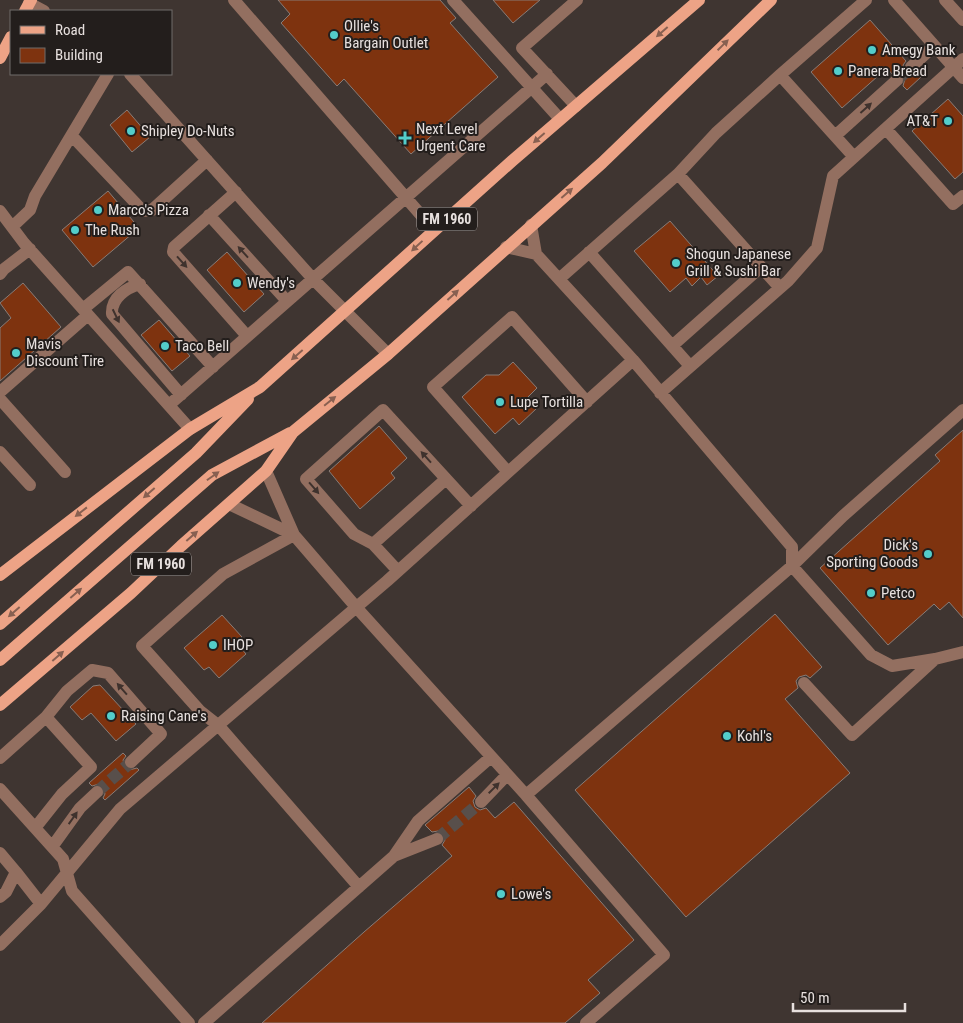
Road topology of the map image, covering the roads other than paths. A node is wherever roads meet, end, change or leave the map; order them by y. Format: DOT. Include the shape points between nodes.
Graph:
graph roads {
  1 [pos="234,0"];
  2 [pos="453,0"];
  3 [pos="577,0"];
  4 [pos="699,0"];
  5 [pos="771,0"];
  6 [pos="866,0"];
  7 [pos="894,0"];
  8 [pos="945,0"];
  9 [pos="28,5"];
  10 [pos="41,10"];
  11 [pos="963,20"];
  12 [pos="10,39"];
  13 [pos="934,46"];
  14 [pos="0,58"];
  15 [pos="958,64"];
  16 [pos="912,67"];
  17 [pos="547,74"];
  18 [pos="780,74"];
  19 [pos="107,75"];
  20 [pos="131,75"];
  21 [pos="963,78"];
  22 [pos="897,80"];
  23 [pos="530,88"];
  24 [pos="576,106"];
  25 [pos="560,119"];
  26 [pos="886,129"];
  27 [pos="72,136"];
  28 [pos="836,136"];
  29 [pos="854,157"];
  30 [pos="207,160"];
  31 [pos="678,174"];
  32 [pos="236,192"];
  33 [pos="963,196"];
  34 [pos="405,198"];
  35 [pos="0,211"];
  36 [pos="209,215"];
  37 [pos="531,226"];
  38 [pos="12,227"];
  39 [pos="434,230"];
  40 [pos="506,246"];
  41 [pos="30,250"];
  42 [pos="589,252"];
  43 [pos="536,254"];
  44 [pos="761,267"];
  45 [pos="0,274"];
  46 [pos="313,278"];
  47 [pos="559,279"];
  48 [pos="140,284"];
  49 [pos="780,288"];
  50 [pos="287,301"];
  51 [pos="86,312"];
  52 [pos="346,312"];
  53 [pos="248,336"];
  54 [pos="672,346"];
  55 [pos="388,354"];
  56 [pos="633,360"];
  57 [pos="213,366"];
  58 [pos="690,366"];
  59 [pos="260,387"];
  60 [pos="0,392"];
  61 [pos="660,393"];
  62 [pos="181,395"];
  63 [pos="0,399"];
  64 [pos="587,402"];
  65 [pos="169,405"];
  66 [pos="963,410"];
  67 [pos="190,430"];
  68 [pos="293,432"];
  69 [pos="0,452"];
  70 [pos="266,471"];
  71 [pos="65,472"];
  72 [pos="508,472"];
  73 [pos="446,479"];
  74 [pos="30,485"];
  75 [pos="229,504"];
  76 [pos="471,506"];
  77 [pos="294,534"];
  78 [pos="373,544"];
  79 [pos="792,566"];
  80 [pos="398,571"];
  81 [pos="0,575"];
  82 [pos="356,607"];
  83 [pos="0,624"];
  84 [pos="963,652"];
  85 [pos="0,660"];
  86 [pos="935,660"];
  87 [pos="804,683"];
  88 [pos="0,704"];
  89 [pos="46,717"];
  90 [pos="219,726"];
  91 [pos="491,757"];
  92 [pos="0,758"];
  93 [pos="131,762"];
  94 [pos="507,775"];
  95 [pos="0,789"];
  96 [pos="97,792"];
  97 [pos="526,796"];
  98 [pos="481,802"];
  99 [pos="35,828"];
  100 [pos="438,839"];
  101 [pos="52,847"];
  102 [pos="0,853"];
  103 [pos="394,856"];
  104 [pos="16,872"];
  105 [pos="66,875"];
  106 [pos="359,887"];
  107 [pos="0,897"];
  108 [pos="41,904"];
  109 [pos="0,945"];
  110 [pos="190,1023"];
  111 [pos="204,1023"];
  112 [pos="586,1023"];
  1 -- 34 [label="lane"];
  2 -- 23 [label="lane"];
  3 -- 17 [label="lane" via="522,48"];
  4 -- 24 [label="main road, FM 1960 / FM 1960, one-way"];
  37 -- 5 [label="main road, FM 1960 / FM 1960, one-way"];
  6 -- 18 [label="lane"];
  7 -- 13 [label="lane"];
  8 -- 11 [label="lane"];
  9 -- 10 [label="lane"];
  12 -- 14 [label="main road"];
  13 -- 15 [label="lane"];
  13 -- 16 [label="lane"];
  15 -- 21 [label="lane"];
  15 -- 26 [label="lane"];
  17 -- 23 [label="lane"];
  17 -- 24 [label="lane"];
  18 -- 28 [label="lane"];
  18 -- 31 [label="lane" via="716,132"];
  19 -- 27 [label="lane"];
  20 -- 30 [label="lane"];
  28 -- 22 [label="lane, one-way"];
  23 -- 25 [label="lane"];
  23 -- 34 [label="lane"];
  24 -- 25 [label="main road, FM 1960 / FM 1960"];
  25 -- 39 [label="main road, FM 1960 / FM 1960, one-way"];
  26 -- 29 [label="lane"];
  26 -- 33 [label="lane" via="953,204"];
  27 -- 30 [label="lane" via="143,211 152,210"];
  27 -- 38 [label="lane" via="35,196 30,210"];
  28 -- 29 [label="lane"];
  29 -- 49 [label="lane" via="833,176 817,248"];
  30 -- 32 [label="lane"];
  31 -- 42 [label="lane"];
  31 -- 44 [label="lane"];
  32 -- 36 [label="lane"];
  32 -- 46 [label="lane"];
  34 -- 39 [label="lane"];
  34 -- 46 [label="lane"];
  35 -- 38 [label="lane"];
  50 -- 36 [label="lane, one-way"];
  36 -- 53 [label="lane, one-way" via="174,247 173,252"];
  37 -- 40 [label="main road, FM 1960 / FM 1960"];
  37 -- 43 [label="lane"];
  38 -- 41 [label="lane"];
  39 -- 52 [label="main road, FM 1960 / FM 1960, one-way"];
  40 -- 43 [label="lane"];
  55 -- 40 [label="main road, FM 1960 / FM 1960, one-way"];
  41 -- 45 [label="lane"];
  41 -- 51 [label="lane"];
  42 -- 47 [label="lane"];
  42 -- 54 [label="lane"];
  43 -- 47 [label="lane"];
  44 -- 49 [label="lane"];
  44 -- 54 [label="lane"];
  46 -- 50 [label="lane"];
  46 -- 52 [label="lane"];
  47 -- 56 [label="lane"];
  48 -- 51 [label="lane" via="126,272"];
  48 -- 57 [label="lane"];
  48 -- 62 [label="lane, one-way" via="127,289 115,300 112,314"];
  49 -- 58 [label="lane"];
  50 -- 53 [label="lane"];
  51 -- 60 [label="lane"];
  51 -- 65 [label="lane"];
  52 -- 55 [label="lane"];
  52 -- 59 [label="main road, FM 1960 / FM 1960, one-way"];
  53 -- 57 [label="lane"];
  54 -- 58 [label="lane"];
  68 -- 55 [label="main road, FM 1960 / FM 1960, one-way"];
  56 -- 61 [label="lane"];
  56 -- 64 [label="lane"];
  57 -- 62 [label="lane"];
  58 -- 61 [label="lane"];
  59 -- 67 [label="main road, FM 1960 / FM 1960"];
  59 -- 83 [label="main road, one-way" via="196,453"];
  61 -- 79 [label="lane" via="792,547"];
  62 -- 65 [label="lane"];
  63 -- 71 [label="lane"];
  64 -- 72 [label="lane"];
  64 -- 72 [label="lane" via="512,317 433,387"];
  65 -- 67 [label="lane"];
  66 -- 79 [label="lane" via="843,516"];
  67 -- 81 [label="main road, FM 1960 / FM 1960, one-way"];
  68 -- 70 [label="main road, FM 1960 / FM 1960"];
  85 -- 68 [label="main road, one-way" via="212,475"];
  69 -- 74 [label="lane"];
  70 -- 75 [label="main road, FM 1960 / FM 1960"];
  70 -- 77 [label="lane"];
  72 -- 76 [label="lane"];
  73 -- 76 [label="lane"];
  73 -- 78 [label="lane"];
  73 -- 78 [label="lane, one-way" via="384,410 306,479 354,534"];
  75 -- 77 [label="lane"];
  88 -- 75 [label="main road, FM 1960 / FM 1960, one-way" via="131,593"];
  76 -- 80 [label="lane"];
  77 -- 82 [label="lane"];
  77 -- 90 [label="lane" via="223,574 142,646 200,711"];
  78 -- 80 [label="lane"];
  79 -- 86 [label="lane" via="871,655 892,666"];
  79 -- 97 [label="lane"];
  80 -- 82 [label="lane"];
  82 -- 90 [label="lane"];
  82 -- 91 [label="lane"];
  84 -- 86 [label="lane"];
  86 -- 87 [label="lane" via="852,735"];
  89 -- 92 [label="lane"];
  93 -- 89 [label="lane, one-way" via="161,734 108,673 92,670"];
  89 -- 99 [label="lane" via="91,767 62,794"];
  90 -- 105 [label="lane" via="120,809"];
  90 -- 106 [label="lane"];
  91 -- 94 [label="lane"];
  91 -- 103 [label="lane" via="418,821"];
  94 -- 97 [label="lane"];
  98 -- 94 [label="lane, one-way"];
  95 -- 99 [label="lane"];
  101 -- 96 [label="lane, one-way" via="80,808"];
  97 -- 112 [label="lane" via="664,954"];
  99 -- 101 [label="lane"];
  100 -- 103 [label="lane"];
  101 -- 105 [label="lane" via="63,859"];
  102 -- 104 [label="lane"];
  103 -- 106 [label="lane"];
  104 -- 107 [label="lane"];
  104 -- 108 [label="lane"];
  105 -- 108 [label="lane"];
  105 -- 110 [label="lane" via="72,891"];
  106 -- 111 [label="lane"];
  108 -- 109 [label="lane"];
}
